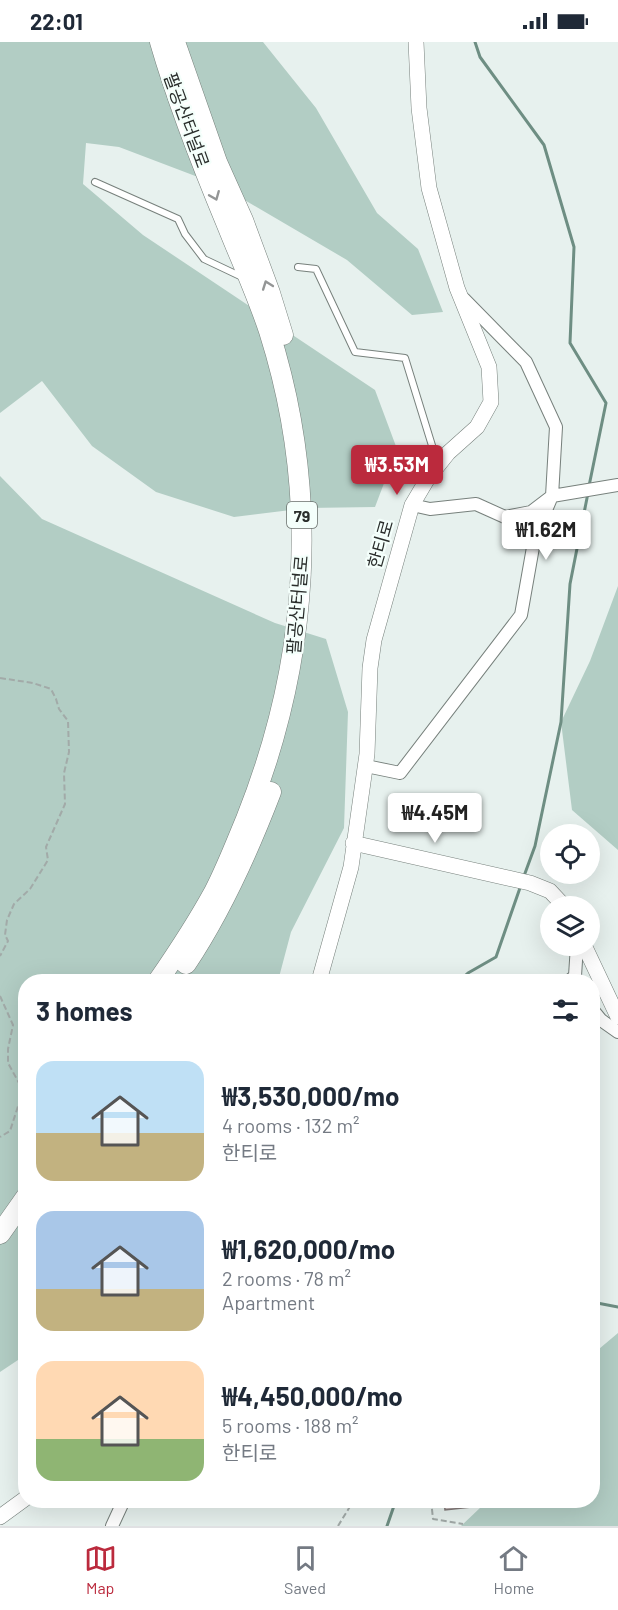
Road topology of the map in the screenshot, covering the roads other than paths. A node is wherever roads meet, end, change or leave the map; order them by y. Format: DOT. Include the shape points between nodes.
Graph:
graph roads {
  1 [pos="160,42"];
  2 [pos="175,42"];
  3 [pos="416,42"];
  4 [pos="96,182"];
  5 [pos="298,267"];
  6 [pos="248,280"];
  7 [pos="460,295"];
  8 [pos="438,466"];
  9 [pos="618,485"];
  10 [pos="552,496"];
  11 [pos="412,505"];
  12 [pos="366,766"];
  13 [pos="353,843"];
  14 [pos="555,896"];
  15 [pos="576,956"];
  16 [pos="589,956"];
  17 [pos="164,974"];
  18 [pos="179,974"];
  19 [pos="321,974"];
  20 [pos="575,974"];
  21 [pos="598,974"];
  22 [pos="600,979"];
  23 [pos="618,1017"];
  24 [pos="600,1019"];
  25 [pos="618,1032"];
  26 [pos="18,1190"];
  27 [pos="18,1208"];
  28 [pos="0,1216"];
  29 [pos="0,1234"];
  30 [pos="18,1504"];
  31 [pos="120,1508"];
  32 [pos="0,1517"];
  33 [pos="112,1526"];
  1 -- 17 [label="highway, 팔공산터널로 / 79, one-way" via="268,330 280,373 298,466 302,561 291,669 262,778 215,890"];
  18 -- 2 [label="highway, 팔공산터널로 / 79, one-way" via="204,938 234,881 275,781 305,662 314,553 312,489 288,348"];
  3 -- 7 [label="street, 한티로" via="429,188"];
  4 -- 6 [label="lane" via="178,219 204,259"];
  5 -- 8 [label="lane" via="316,269 355,352 405,358"];
  7 -- 8 [label="street, 한티로" via="489,367 491,402 477,427"];
  7 -- 10 [label="street" via="526,362 551,416 556,427"];
  8 -- 11 [label="street, 한티로"];
  9 -- 10 [label="street"];
  10 -- 11 [label="street" via="531,512 505,517 476,504 430,509"];
  10 -- 12 [label="street" via="535,536 521,615 400,773"];
  11 -- 12 [label="street, 한티로" via="374,640"];
  12 -- 13 [label="street, 한티로"];
  13 -- 14 [label="street" via="537,885"];
  13 -- 19 [label="street, 한티로" via="346,888"];
  15 -- 20 [label="street"];
  16 -- 21 [label="street"];
  22 -- 23 [label="street"];
  24 -- 25 [label="street"];
  26 -- 28 [label="highway"];
  27 -- 29 [label="highway"];
  30 -- 32 [label="street"];
  31 -- 33 [label="street"];
}
